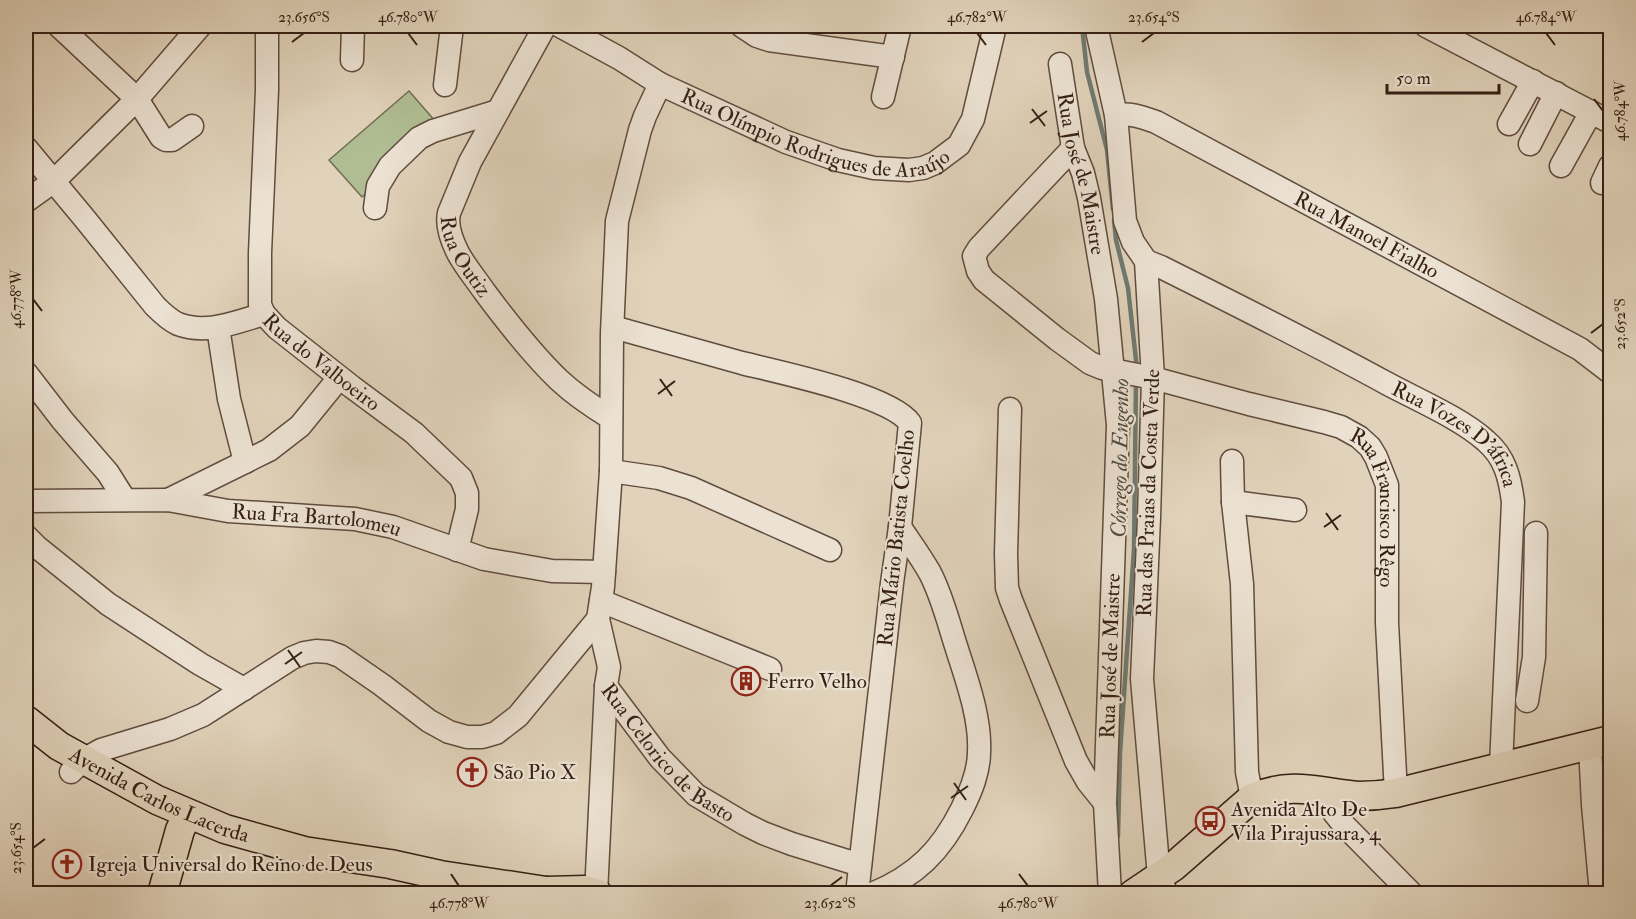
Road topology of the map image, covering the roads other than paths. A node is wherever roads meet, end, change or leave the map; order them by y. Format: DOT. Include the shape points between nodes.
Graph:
graph roads {
  1 [pos="58,26"];
  2 [pos="200,26"];
  3 [pos="267,26"];
  4 [pos="353,26"];
  5 [pos="452,26"];
  6 [pos="545,26"];
  7 [pos="560,26"];
  8 [pos="742,26"];
  9 [pos="900,26"];
  10 [pos="995,26"];
  11 [pos="1096,26"];
  12 [pos="1426,26"];
  13 [pos="1453,32"];
  14 [pos="893,57"];
  15 [pos="352,60"];
  16 [pos="1060,64"];
  17 [pos="1533,81"];
  18 [pos="660,84"];
  19 [pos="445,85"];
  20 [pos="1556,93"];
  21 [pos="883,97"];
  22 [pos="137,99"];
  23 [pos="498,111"];
  24 [pos="1116,115"];
  25 [pos="1601,117"];
  26 [pos="1509,124"];
  27 [pos="192,126"];
  28 [pos="1530,144"];
  29 [pos="26,148"];
  30 [pos="1074,148"];
  31 [pos="1561,166"];
  32 [pos="54,181"];
  33 [pos="26,201"];
  34 [pos="375,208"];
  35 [pos="1146,261"];
  36 [pos="264,314"];
  37 [pos="218,327"];
  38 [pos="612,330"];
  39 [pos="1117,372"];
  40 [pos="1611,372"];
  41 [pos="26,373"];
  42 [pos="1149,377"];
  43 [pos="339,378"];
  44 [pos="1010,409"];
  45 [pos="611,418"];
  46 [pos="1232,461"];
  47 [pos="245,462"];
  48 [pos="611,471"];
  49 [pos="125,500"];
  50 [pos="168,500"];
  51 [pos="26,501"];
  52 [pos="1233,502"];
  53 [pos="1296,510"];
  54 [pos="900,527"];
  55 [pos="1536,534"];
  56 [pos="26,536"];
  57 [pos="457,550"];
  58 [pos="830,550"];
  59 [pos="604,572"];
  60 [pos="600,610"];
  61 [pos="1534,657"];
  62 [pos="1506,662"];
  63 [pos="770,669"];
  64 [pos="606,686"];
  65 [pos="244,689"];
  66 [pos="1527,701"];
  67 [pos="26,720"];
  68 [pos="26,740"];
  69 [pos="1600,743"];
  70 [pos="77,766"];
  71 [pos="1501,766"];
  72 [pos="1321,791"];
  73 [pos="1396,793"];
  74 [pos="1252,798"];
  75 [pos="1105,803"];
  76 [pos="184,822"];
  77 [pos="860,865"];
  78 [pos="1152,887"];
  79 [pos="549,892"];
  80 [pos="597,893"];
  81 [pos="162,894"];
  82 [pos="467,894"];
  83 [pos="857,894"];
  84 [pos="872,894"];
  85 [pos="1110,894"];
  86 [pos="1412,894"];
  87 [pos="1601,894"];
  1 -- 22 [label="street"];
  2 -- 22 [label="street"];
  3 -- 36 [label="street, Rua do Valboeiro" via="260,253 260,305"];
  4 -- 15 [label="street"];
  5 -- 19 [label="street"];
  6 -- 23 [label="street, Rua Outiz"];
  7 -- 18 [label="street, Rua Olímpio Rodrigues de Araújo"];
  8 -- 14 [label="street" via="769,40"];
  9 -- 14 [label="street"];
  10 -- 18 [label="street, Rua Olímpio Rodrigues de Araújo" via="966,133 951,152 923,168 874,168 819,154"];
  11 -- 24 [label="street, Rua das Praias da Costa Verde"];
  12 -- 13 [label="street"];
  13 -- 17 [label="street"];
  14 -- 21 [label="street"];
  16 -- 30 [label="street, Rua José de Maistre"];
  17 -- 20 [label="street"];
  17 -- 26 [label="street"];
  18 -- 38 [label="street, Rua Celorico de Basto" via="643,123 617,221"];
  20 -- 25 [label="street"];
  20 -- 28 [label="street"];
  22 -- 27 [label="street" via="166,140"];
  22 -- 32 [label="street"];
  23 -- 34 [label="street" via="419,138 390,166 378,186"];
  23 -- 45 [label="street, Rua Outiz" via="453,200 448,220 452,238 468,269 524,343 560,381"];
  24 -- 35 [label="street, Rua das Praias da Costa Verde" via="1125,221"];
  24 -- 40 [label="street, Rua Manoel Fialho" via="1128,113 1155,122 1580,349"];
  25 -- 31 [label="street"];
  29 -- 32 [label="street"];
  30 -- 39 [label="street, Rua José de Maistre" via="1089,198"];
  30 -- 39 [label="street, Rua Francisco Rêgo" via="979,248 975,261 984,280 1057,339 1090,363"];
  32 -- 33 [label="street"];
  32 -- 37 [label="street" via="166,317 191,327"];
  35 -- 42 [label="street, Rua das Praias da Costa Verde"];
  35 -- 62 [label="street, Rua Vozes D'áfrica" via="1436,409 1494,449 1510,478 1513,502"];
  36 -- 37 [label="street"];
  36 -- 43 [label="street, Rua do Valboeiro"];
  37 -- 47 [label="street" via="229,399"];
  38 -- 45 [label="street, Rua Celorico de Basto"];
  38 -- 54 [label="street, Rua Mário Batista Coelho" via="816,382 899,413 911,425"];
  39 -- 42 [label="street, Rua Francisco Rêgo"];
  39 -- 75 [label="street, Rua José de Maistre"];
  41 -- 49 [label="street" via="108,473"];
  42 -- 73 [label="street, Rua Francisco Rêgo" via="1324,422 1359,437 1377,457 1387,485 1387,622"];
  42 -- 78 [label="street, Rua das Praias da Costa Verde" via="1149,518 1142,679"];
  43 -- 47 [label="street" via="300,426 269,450"];
  43 -- 57 [label="street, Rua do Valboeiro" via="414,433 461,478 467,493 467,509"];
  44 -- 75 [label="street" via="1007,588 1076,761"];
  45 -- 48 [label="street, Rua Celorico de Basto"];
  46 -- 52 [label="street"];
  47 -- 50 [label="street"];
  48 -- 58 [label="street" via="659,478 691,488"];
  48 -- 59 [label="street, Rua Celorico de Basto"];
  49 -- 50 [label="street, Rua Fra Bartolomeu"];
  49 -- 51 [label="street, Rua Fra Bartolomeu"];
  50 -- 57 [label="street, Rua Fra Bartolomeu" via="228,511 355,519 393,527"];
  52 -- 53 [label="street"];
  52 -- 74 [label="street" via="1242,584 1247,772"];
  54 -- 77 [label="street, Rua Mário Batista Coelho"];
  54 -- 84 [label="street" via="939,593 964,671 978,726 980,753 970,794 938,849 905,877"];
  55 -- 61 [label="street"];
  56 -- 65 [label="street" via="108,604"];
  57 -- 59 [label="street, Rua Fra Bartolomeu" via="552,571"];
  59 -- 60 [label="street, Rua Celorico de Basto"];
  60 -- 63 [label="street"];
  60 -- 64 [label="street, Rua Celorico de Basto" via="609,667"];
  60 -- 65 [label="street" via="518,716 496,733 466,737 449,732 350,661 329,652 304,653 292,658"];
  61 -- 62 [label="street"];
  61 -- 66 [label="street"];
  62 -- 71 [label="street, Rua Vozes D'áfrica"];
  64 -- 77 [label="street, Rua Celorico de Basto" via="660,758 696,795 763,833"];
  64 -- 80 [label="street"];
  65 -- 70 [label="street" via="203,715 117,745"];
  67 -- 70 [label="main road, Avenida Carlos Lacerda" via="60,746"];
  68 -- 70 [label="main road, Avenida Carlos Lacerda"];
  69 -- 71 [label="main road"];
  69 -- 87 [label="street" via="1594,815"];
  70 -- 76 [label="main road, Avenida Carlos Lacerda" via="157,800"];
  71 -- 73 [label="main road"];
  72 -- 73 [label="main road" via="1359,796"];
  72 -- 74 [label="main road" via="1283,789"];
  72 -- 86 [label="street" via="1343,824"];
  74 -- 78 [label="main road"];
  75 -- 85 [label="street, Rua José de Maistre"];
  76 -- 79 [label="main road, Avenida Carlos Lacerda" via="304,850"];
  76 -- 81 [label="main road"];
  76 -- 82 [label="main road, Avenida Carlos Lacerda" via="250,851 308,866"];
  77 -- 83 [label="street, Rua Mário Batista Coelho"];
  79 -- 80 [label="main road, Avenida Carlos Lacerda"];
}
